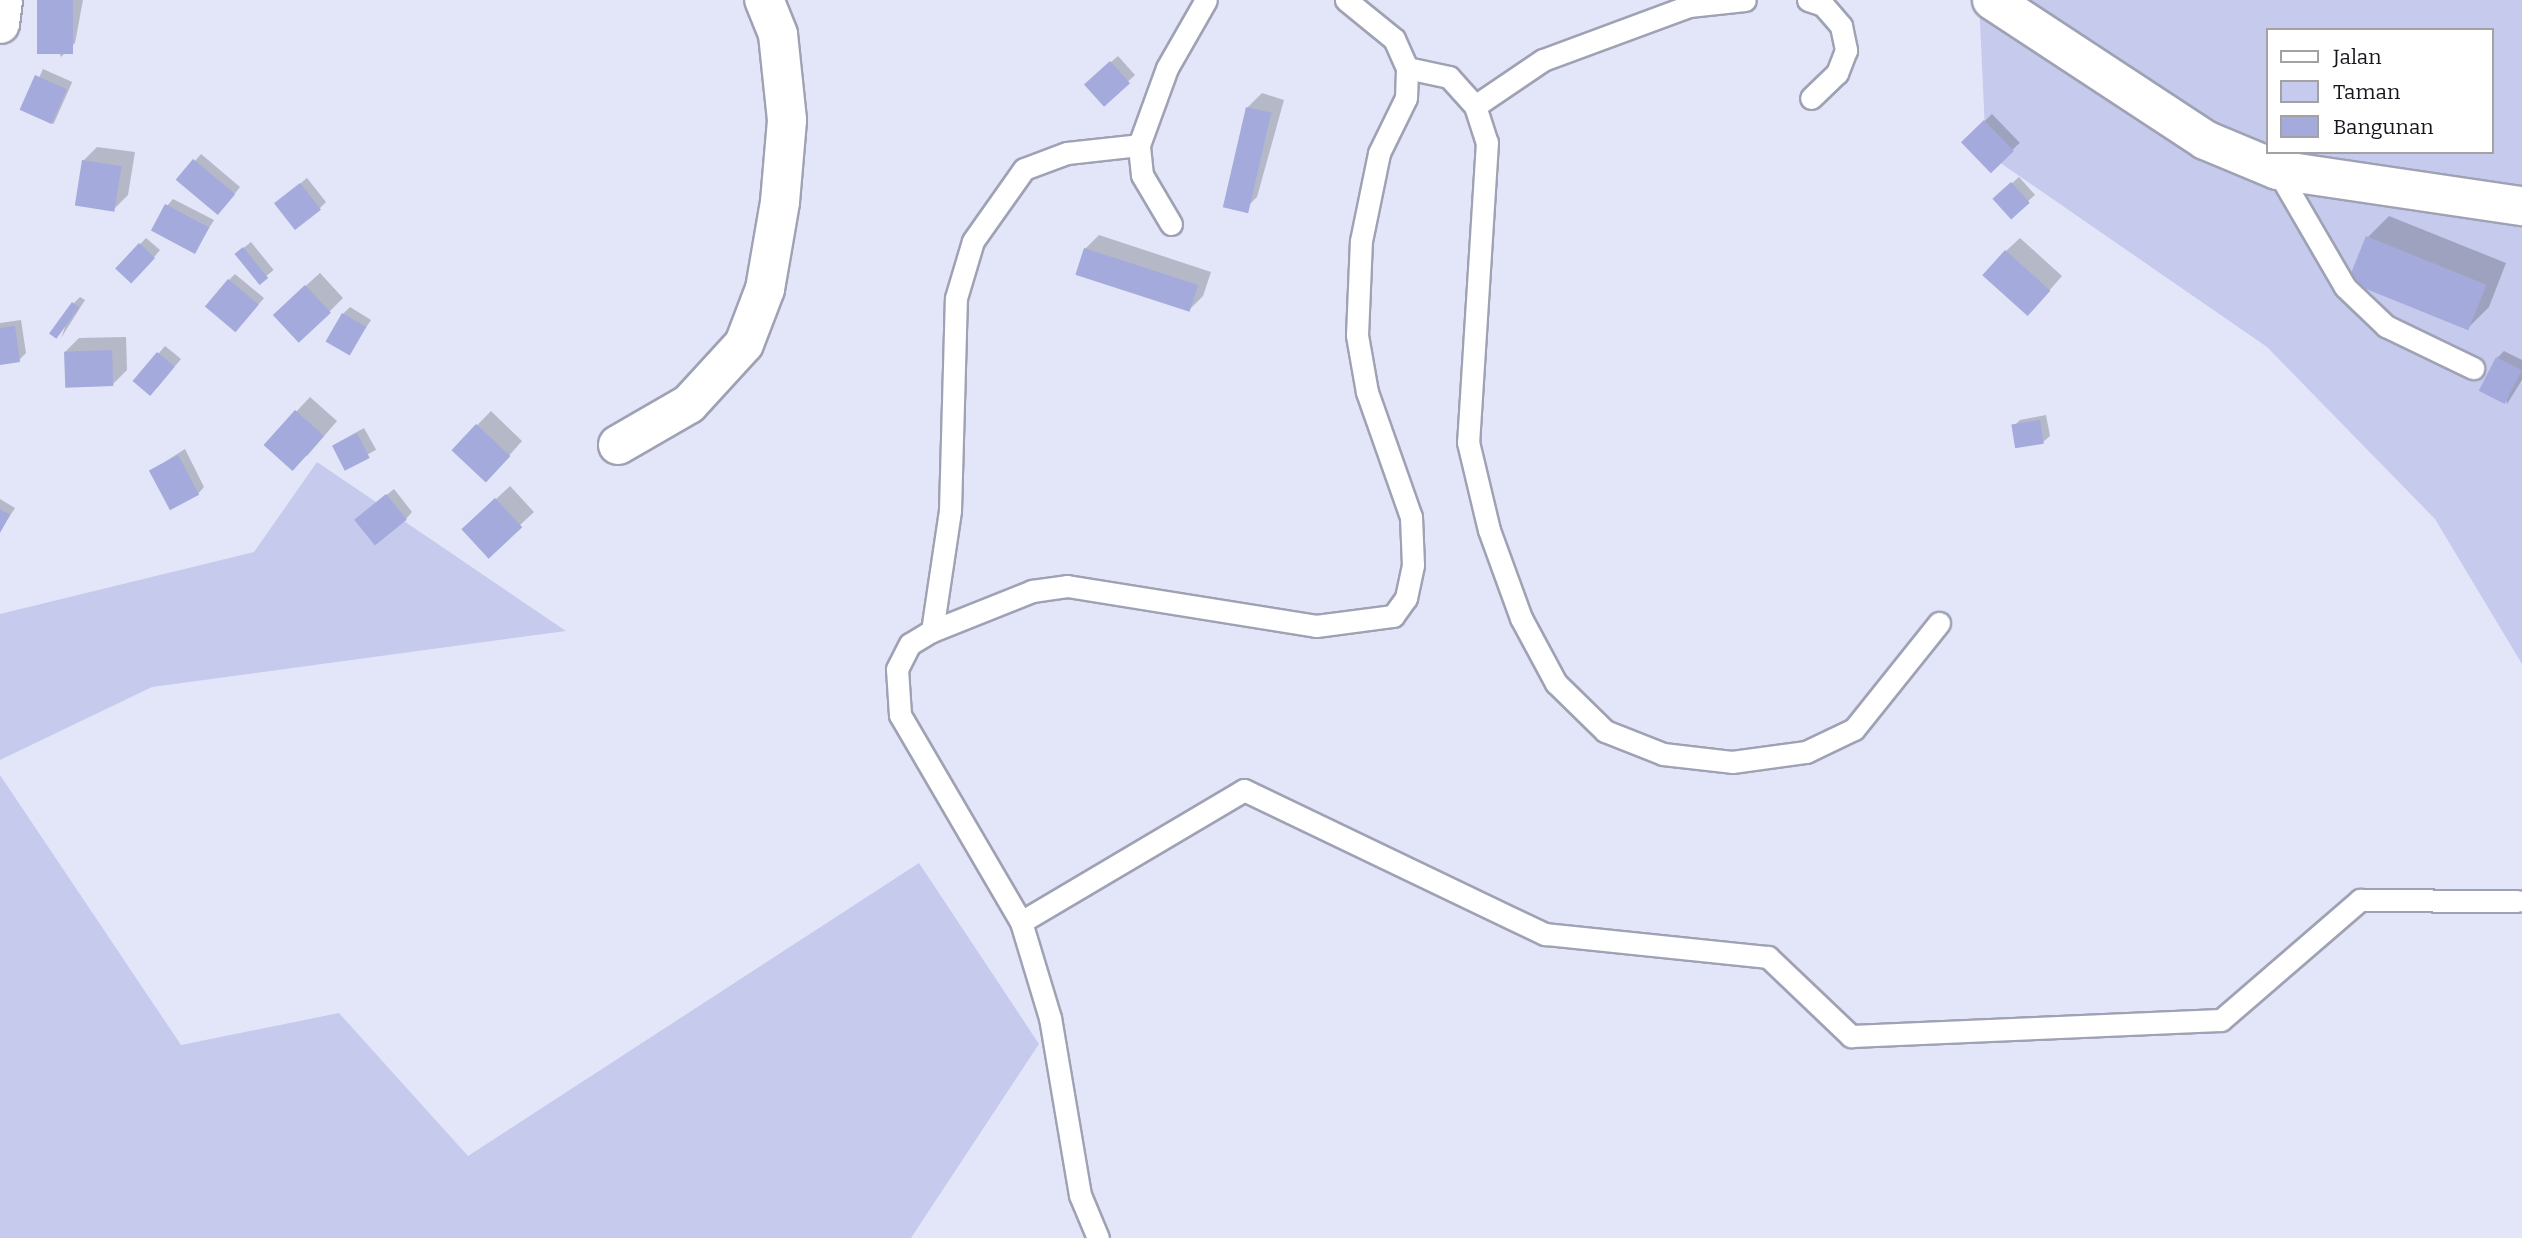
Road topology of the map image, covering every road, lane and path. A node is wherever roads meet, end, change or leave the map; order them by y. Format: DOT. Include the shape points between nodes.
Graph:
graph roads {
  1 [pos="3,0"];
  2 [pos="764,0"];
  3 [pos="1206,0"];
  4 [pos="1346,0"];
  5 [pos="1745,0"];
  6 [pos="1808,0"];
  7 [pos="1992,0"];
  8 [pos="0,24"];
  9 [pos="1407,68"];
  10 [pos="1811,98"];
  11 [pos="1475,106"];
  12 [pos="1139,145"];
  13 [pos="2277,170"];
  14 [pos="2522,206"];
  15 [pos="1171,225"];
  16 [pos="2473,368"];
  17 [pos="618,445"];
  18 [pos="1939,623"];
  19 [pos="932,631"];
  20 [pos="2517,901"];
  21 [pos="1020,922"];
  22 [pos="1098,1238"];
  1 -- 8 [label="street"];
  2 -- 17 [label="street" via="778,34 787,120 765,289 744,344 689,404"];
  3 -- 12 [label="lane" via="1167,68"];
  4 -- 9 [label="lane" via="1394,39"];
  5 -- 11 [label="lane" via="1689,6 1544,60"];
  6 -- 10 [label="lane" via="1823,5 1841,26 1846,50 1837,73"];
  7 -- 13 [label="street" via="2205,140"];
  9 -- 11 [label="lane" via="1448,77"];
  9 -- 19 [label="lane" via="1406,97 1379,153 1361,241 1357,335 1367,392 1411,517 1413,565 1406,598 1393,616 1316,626 1067,586 1032,591"];
  11 -- 18 [label="lane" via="1487,142 1468,442 1489,530 1521,618 1556,682 1605,731 1663,754 1732,762 1806,752 1854,729"];
  12 -- 15 [label="lane" via="1143,175"];
  12 -- 19 [label="lane" via="1067,153 1024,169 973,241 956,298 950,510"];
  13 -- 14 [label="street"];
  13 -- 16 [label="lane" via="2345,287 2386,326"];
  19 -- 21 [label="lane" via="910,644 897,669 900,715"];
  20 -- 21 [label="lane" via="2360,900 2221,1020 1851,1036 1768,957 1545,934 1244,790"];
  21 -- 22 [label="lane" via="1050,1018 1080,1195"];
}
